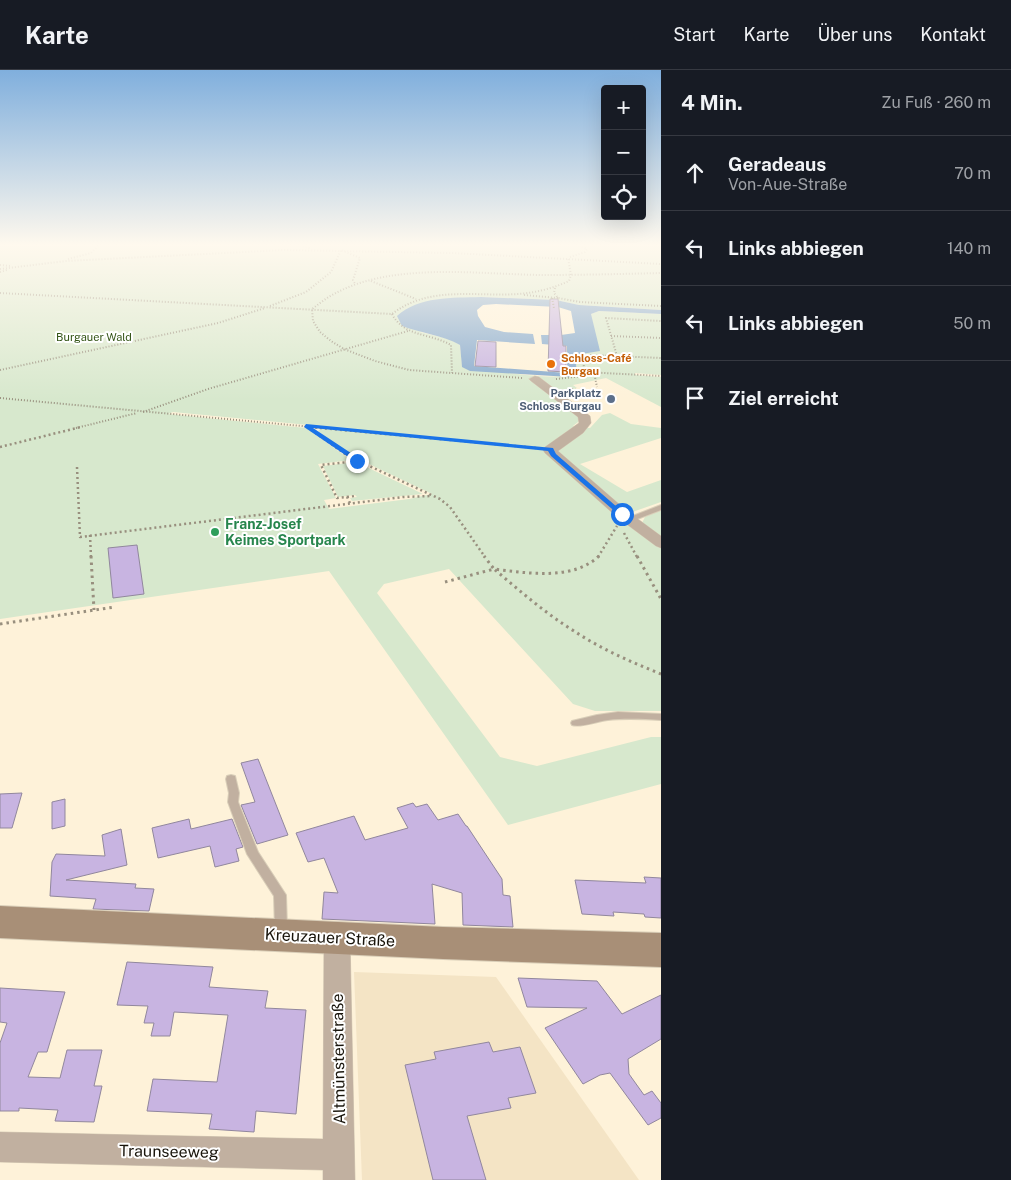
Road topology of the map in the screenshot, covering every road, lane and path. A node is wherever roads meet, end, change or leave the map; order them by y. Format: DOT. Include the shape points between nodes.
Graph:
graph roads {
  1 [pos="37,296"];
  2 [pos="296,296"];
  3 [pos="328,296"];
  4 [pos="409,296"];
  5 [pos="455,296"];
  6 [pos="528,296"];
  7 [pos="558,298"];
  8 [pos="417,299"];
  9 [pos="552,299"];
  10 [pos="661,306"];
  11 [pos="268,307"];
  12 [pos="554,307"];
  13 [pos="312,309"];
  14 [pos="392,314"];
  15 [pos="661,321"];
  16 [pos="408,331"];
  17 [pos="612,336"];
  18 [pos="661,338"];
  19 [pos="345,349"];
  20 [pos="617,356"];
  21 [pos="661,358"];
  22 [pos="0,370"];
  23 [pos="585,372"];
  24 [pos="594,372"];
  25 [pos="452,373"];
  26 [pos="661,376"];
  27 [pos="535,379"];
  28 [pos="597,387"];
  29 [pos="0,398"];
  30 [pos="142,412"];
  31 [pos="306,426"];
  32 [pos="0,447"];
  33 [pos="550,450"];
  34 [pos="357,461"];
  35 [pos="77,467"];
  36 [pos="355,496"];
  37 [pos="432,496"];
  38 [pos="347,497"];
  39 [pos="350,504"];
  40 [pos="661,507"];
  41 [pos="628,519"];
  42 [pos="90,535"];
  43 [pos="661,543"];
  44 [pos="494,569"];
  45 [pos="445,582"];
  46 [pos="661,599"];
  47 [pos="115,606"];
  48 [pos="94,610"];
  49 [pos="0,624"];
  50 [pos="661,674"];
  51 [pos="661,717"];
  52 [pos="576,724"];
  53 [pos="231,779"];
  54 [pos="0,922"];
  55 [pos="281,934"];
  56 [pos="337,937"];
  57 [pos="661,950"];
  58 [pos="0,1147"];
  59 [pos="339,1167"];
  1 -- 11 [label="path"];
  2 -- 11 [label="path"];
  3 -- 13 [label="path"];
  4 -- 8 [label="path"];
  5 -- 8 [label="path"];
  6 -- 9 [label="path"];
  7 -- 9 [label="path"];
  7 -- 10 [label="path"];
  8 -- 14 [label="path" via="400,306"];
  9 -- 12 [label="path"];
  11 -- 13 [label="path"];
  11 -- 22 [label="path" via="218,323"];
  13 -- 14 [label="path"];
  13 -- 19 [label="path" via="313,326"];
  14 -- 16 [label="path" via="395,322"];
  15 -- 17 [label="path" via="606,318"];
  16 -- 19 [label="path"];
  16 -- 25 [label="path" via="451,345"];
  17 -- 18 [label="path"];
  17 -- 20 [label="path"];
  19 -- 25 [label="path" via="400,368"];
  19 -- 30 [label="path"];
  20 -- 21 [label="path"];
  20 -- 23 [label="path" via="582,357"];
  23 -- 24 [label="path"];
  23 -- 27 [label="path" via="576,378"];
  24 -- 26 [label="path"];
  24 -- 28 [label="path"];
  25 -- 27 [label="path"];
  27 -- 33 [label="street" via="584,416 585,423 579,430"];
  29 -- 30 [label="path"];
  30 -- 31 [label="path"];
  30 -- 32 [label="path"];
  31 -- 33 [label="path"];
  31 -- 34 [label="path"];
  33 -- 41 [label="street"];
  34 -- 37 [label="path"];
  34 -- 38 [label="path" via="321,465 338,498"];
  35 -- 42 [label="path" via="80,537"];
  36 -- 38 [label="path"];
  37 -- 39 [label="path"];
  37 -- 44 [label="path" via="450,506"];
  38 -- 39 [label="path"];
  39 -- 42 [label="path"];
  40 -- 41 [label="lane"];
  41 -- 43 [label="street"];
  42 -- 48 [label="path"];
  44 -- 45 [label="path"];
  44 -- 46 [label="path" via="541,572 579,568 598,557 619,523"];
  44 -- 50 [label="path" via="588,640"];
  47 -- 48 [label="path"];
  48 -- 49 [label="path"];
  51 -- 52 [label="lane" via="613,716"];
  53 -- 55 [label="lane" via="233,802 253,854 280,895"];
  54 -- 55 [label="main road, Kreuzauer Straße"];
  55 -- 56 [label="main road, Kreuzauer Straße"];
  56 -- 57 [label="main road, Kreuzauer Straße"];
  56 -- 59 [label="street, Altmünsterstraße"];
  58 -- 59 [label="street, Traunseeweg"];
}
